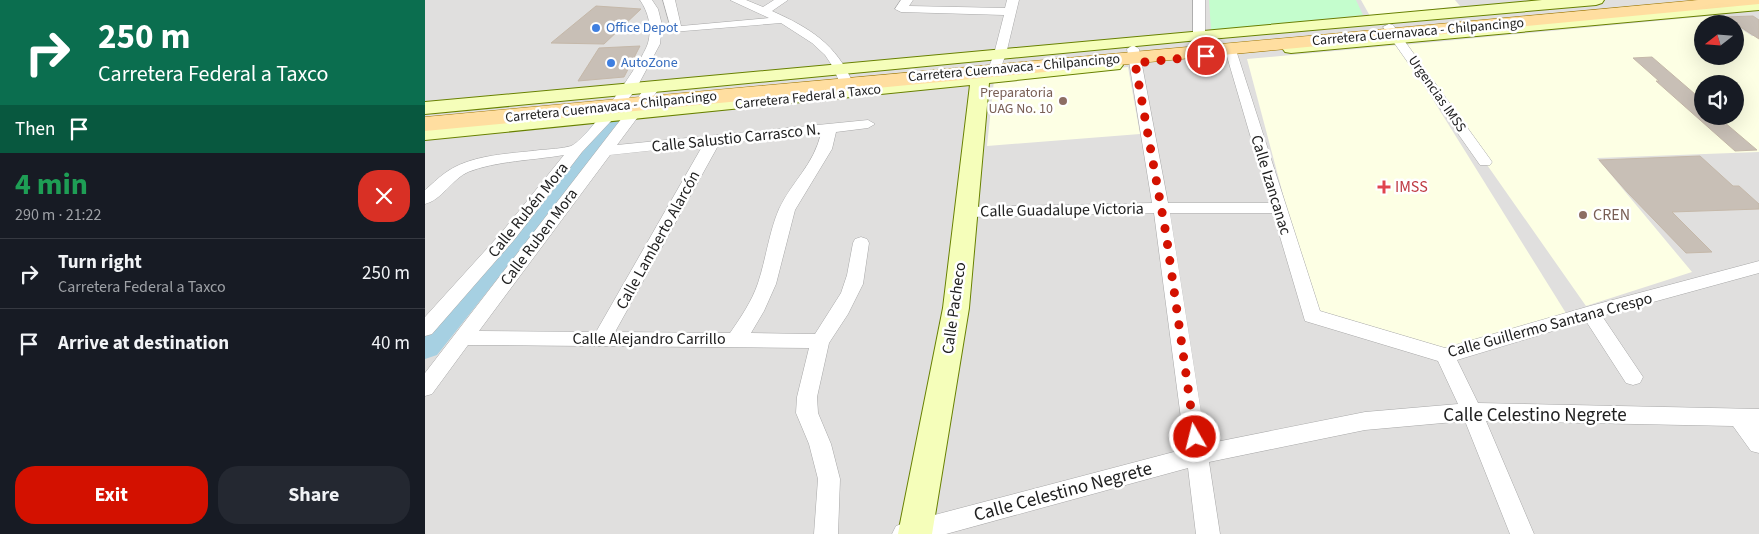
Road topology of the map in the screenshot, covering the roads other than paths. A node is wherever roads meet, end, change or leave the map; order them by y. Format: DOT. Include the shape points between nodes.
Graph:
graph roads {
  1 [pos="646,0"];
  2 [pos="669,0"];
  3 [pos="736,0"];
  4 [pos="782,0"];
  5 [pos="1199,0"];
  6 [pos="1670,0"];
  7 [pos="904,4"];
  8 [pos="1750,4"];
  9 [pos="1011,6"];
  10 [pos="1585,6"];
  11 [pos="764,11"];
  12 [pos="781,20"];
  13 [pos="1394,33"];
  14 [pos="1278,39"];
  15 [pos="1199,47"];
  16 [pos="1232,53"];
  17 [pos="1134,57"];
  18 [pos="992,67"];
  19 [pos="843,75"];
  20 [pos="631,101"];
  21 [pos="425,108"];
  22 [pos="425,115"];
  23 [pos="425,124"];
  24 [pos="868,124"];
  25 [pos="829,129"];
  26 [pos="425,134"];
  27 [pos="713,141"];
  28 [pos="577,149"];
  29 [pos="605,151"];
  30 [pos="1485,162"];
  31 [pos="425,199"];
  32 [pos="1160,208"];
  33 [pos="1278,208"];
  34 [pos="967,212"];
  35 [pos="861,243"];
  36 [pos="1759,267"];
  37 [pos="1590,313"];
  38 [pos="1312,316"];
  39 [pos="425,329"];
  40 [pos="825,335"];
  41 [pos="462,338"];
  42 [pos="603,338"];
  43 [pos="736,340"];
  44 [pos="1445,356"];
  45 [pos="1633,377"];
  46 [pos="425,388"];
  47 [pos="1472,412"];
  48 [pos="1749,418"];
  49 [pos="1759,444"];
  50 [pos="1198,456"];
  51 [pos="912,533"];
  52 [pos="826,534"];
  53 [pos="1208,534"];
  54 [pos="1522,534"];
  1 -- 20 [label="street" via="652,9 655,25 654,44"];
  2 -- 12 [label="street" via="676,30"];
  3 -- 11 [label="street"];
  4 -- 11 [label="street"];
  5 -- 15 [label="street"];
  6 -- 10 [label="main road, Carretera Cuernavaca - Chilpancingo"];
  7 -- 9 [label="street"];
  8 -- 10 [label="main road, Carretera Cuernavaca - Chilpancingo"];
  8 -- 13 [label="street"];
  9 -- 18 [label="street"];
  10 -- 13 [label="main road, Carretera Cuernavaca - Chilpancingo"];
  10 -- 14 [label="street, Carretera Federal a Taxco"];
  11 -- 12 [label="street"];
  12 -- 19 [label="street" via="800,28 829,52"];
  13 -- 14 [label="main road, Carretera Cuernavaca - Chilpancingo"];
  13 -- 30 [label="street, Urgencias IMSS"];
  14 -- 15 [label="main road, Carretera Cuernavaca - Chilpancingo"];
  14 -- 16 [label="street, Carretera Federal a Taxco"];
  15 -- 16 [label="street, Carretera Federal a Taxco"];
  15 -- 17 [label="main road, Carretera Cuernavaca - Chilpancingo"];
  15 -- 18 [label="street, Carretera Federal a Taxco"];
  16 -- 33 [label="street, Calle Izancanac"];
  17 -- 18 [label="main road, Carretera Cuernavaca - Chilpancingo"];
  17 -- 32 [label="street"];
  18 -- 19 [label="main road, Carretera Cuernavaca - Chilpancingo"];
  18 -- 20 [label="street, Carretera Federal a Taxco"];
  18 -- 34 [label="street, Calle Pacheco"];
  19 -- 20 [label="main road, Carretera Cuernavaca - Chilpancingo"];
  20 -- 21 [label="street, Carretera Federal a Taxco"];
  20 -- 22 [label="main road, Carretera Cuernavaca - Chilpancingo"];
  20 -- 23 [label="main road, Carretera Cuernavaca - Chilpancingo"];
  20 -- 26 [label="street, Carretera Federal a Taxco"];
  20 -- 28 [label="street, Calle Rubén Mora"];
  20 -- 29 [label="street, Calle Ruben Mora"];
  24 -- 25 [label="street, Calle Salustio Carrasco N."];
  25 -- 27 [label="street, Calle Salustio Carrasco N."];
  25 -- 43 [label="street" via="825,149 787,210 767,284 755,311"];
  27 -- 29 [label="street, Calle Salustio Carrasco N."];
  27 -- 42 [label="street, Calle Lamberto Alarcón"];
  28 -- 31 [label="street" via="482,162 450,176"];
  28 -- 39 [label="street, Calle Rubén Mora" via="508,236"];
  29 -- 41 [label="street, Calle Ruben Mora"];
  32 -- 33 [label="street, Calle Guadalupe Victoria"];
  32 -- 34 [label="street, Calle Guadalupe Victoria"];
  32 -- 50 [label="street"];
  33 -- 38 [label="street, Calle Izancanac"];
  34 -- 51 [label="street, Calle Pacheco" via="956,308"];
  35 -- 40 [label="street" via="850,291"];
  36 -- 37 [label="street, Calle Guillermo Santana Crespo"];
  37 -- 44 [label="street, Calle Guillermo Santana Crespo"];
  37 -- 45 [label="street"];
  38 -- 44 [label="street, Calle Guillermo Santana Crespo"];
  40 -- 43 [label="street, Calle Alejandro Carrillo"];
  40 -- 52 [label="street" via="807,398 807,413 820,444 829,479"];
  41 -- 42 [label="street, Calle Alejandro Carrillo"];
  41 -- 46 [label="street, Calle Ruben Mora"];
  42 -- 43 [label="street, Calle Alejandro Carrillo"];
  44 -- 47 [label="street"];
  47 -- 48 [label="street, Calle Celestino Negrete"];
  47 -- 50 [label="street, Calle Celestino Negrete" via="1365,421"];
  47 -- 54 [label="street"];
  48 -- 49 [label="street"];
  50 -- 51 [label="street, Calle Celestino Negrete"];
  50 -- 53 [label="street"];
}
